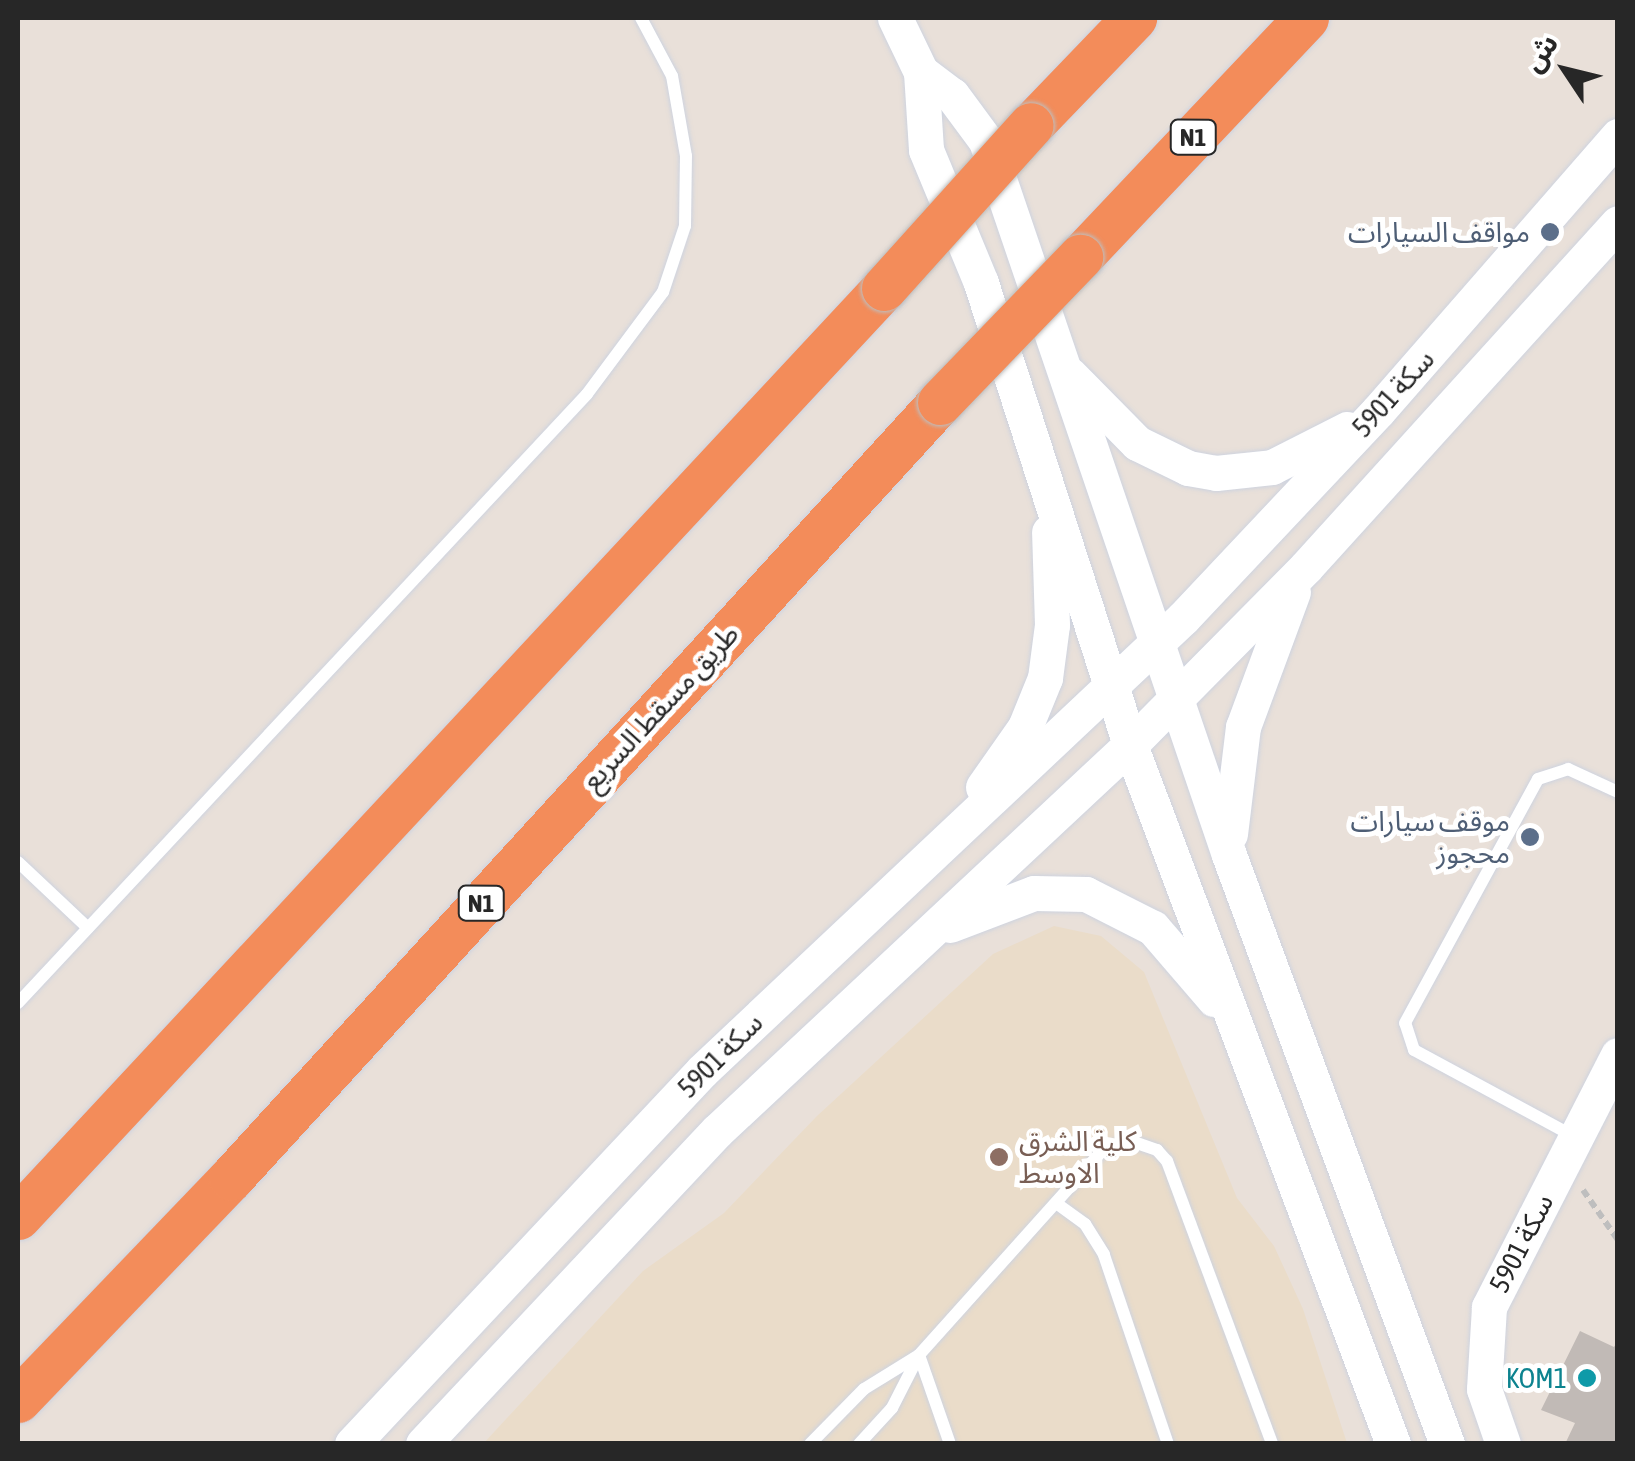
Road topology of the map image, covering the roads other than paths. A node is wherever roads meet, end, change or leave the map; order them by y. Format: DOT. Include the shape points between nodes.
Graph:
graph roads {
  1 [pos="641,18"];
  2 [pos="894,18"];
  3 [pos="1134,18"];
  4 [pos="1306,18"];
  5 [pos="921,72"];
  6 [pos="1618,136"];
  7 [pos="1618,223"];
  8 [pos="1061,365"];
  9 [pos="1378,411"];
  10 [pos="1048,491"];
  11 [pos="1306,567"];
  12 [pos="1159,642"];
  13 [pos="1112,690"];
  14 [pos="1177,698"];
  15 [pos="1130,746"];
  16 [pos="1618,792"];
  17 [pos="931,855"];
  18 [pos="1230,856"];
  19 [pos="18,863"];
  20 [pos="88,928"];
  21 [pos="926,936"];
  22 [pos="18,1003"];
  23 [pos="1232,1020"];
  24 [pos="1618,1055"];
  25 [pos="1575,1138"];
  26 [pos="1056,1203"];
  27 [pos="18,1218"];
  28 [pos="919,1355"];
  29 [pos="18,1400"];
  30 [pos="352,1444"];
  31 [pos="423,1444"];
  32 [pos="810,1444"];
  33 [pos="858,1444"];
  34 [pos="950,1444"];
  35 [pos="1168,1444"];
  36 [pos="1272,1444"];
  37 [pos="1392,1444"];
  38 [pos="1447,1444"];
  39 [pos="1503,1444"];
  1 -- 20 [label="lane" via="672,76 686,156 685,226 663,292 587,394"];
  2 -- 5 [label="street"];
  3 -- 27 [label="highway, bridge"];
  4 -- 29 [label="highway, طريق مسقط السريع / N1, bridge" via="940,402 231,1178"];
  5 -- 8 [label="street" via="952,95 986,140"];
  5 -- 10 [label="street" via="926,150 981,284"];
  6 -- 9 [label="street, سكة 5901"];
  7 -- 11 [label="street, سكة 5901"];
  8 -- 9 [label="street" via="1137,443 1175,463 1216,473 1272,467"];
  8 -- 12 [label="street"];
  9 -- 12 [label="street, سكة 5901"];
  10 -- 13 [label="street"];
  10 -- 17 [label="street" via="1052,625 1037,703 1011,750"];
  11 -- 14 [label="street, سكة 5901"];
  11 -- 18 [label="street" via="1254,685 1235,770"];
  12 -- 13 [label="street, سكة 5901"];
  12 -- 14 [label="street"];
  13 -- 15 [label="street"];
  13 -- 17 [label="street, سكة 5901"];
  14 -- 15 [label="street, سكة 5901"];
  14 -- 18 [label="street"];
  15 -- 21 [label="street, سكة 5901"];
  15 -- 23 [label="street"];
  16 -- 25 [label="lane" via="1568,769 1538,779 1405,1023 1414,1050"];
  17 -- 30 [label="street, سكة 5901" via="702,1071"];
  18 -- 38 [label="street"];
  19 -- 20 [label="lane"];
  20 -- 22 [label="lane"];
  21 -- 23 [label="street" via="1034,894 1086,894 1153,928"];
  21 -- 31 [label="street, سكة 5901" via="704,1144"];
  23 -- 37 [label="street"];
  24 -- 25 [label="street, سكة 5901"];
  25 -- 39 [label="street, سكة 5901" via="1500,1282 1484,1334 1484,1389"];
  26 -- 28 [label="lane"];
  26 -- 35 [label="lane" via="1085,1224 1104,1255"];
  26 -- 36 [label="lane" via="1114,1144 1128,1140 1157,1150 1173,1174"];
  28 -- 32 [label="lane" via="864,1388"];
  28 -- 33 [label="lane" via="892,1408"];
  28 -- 34 [label="lane"];
}
